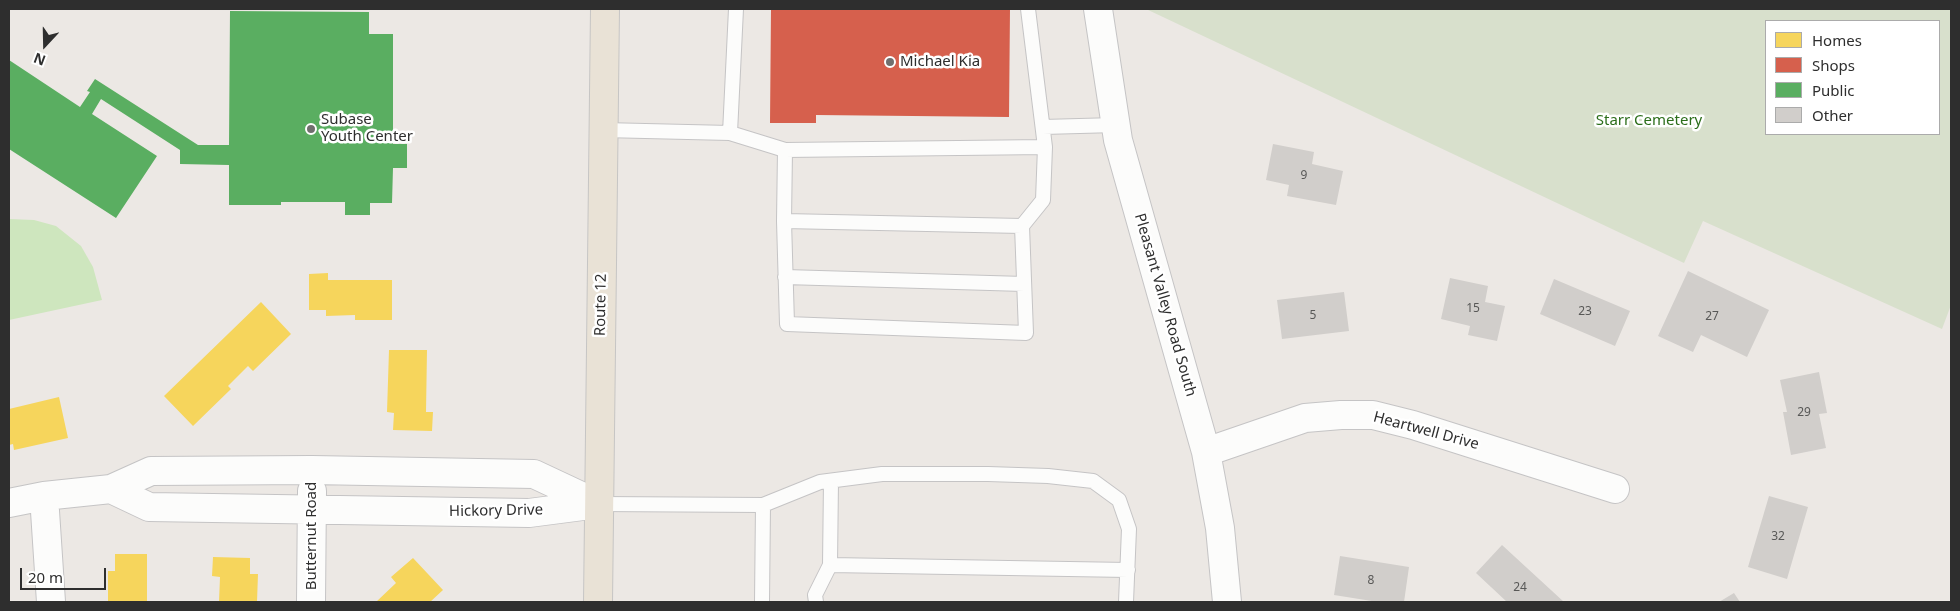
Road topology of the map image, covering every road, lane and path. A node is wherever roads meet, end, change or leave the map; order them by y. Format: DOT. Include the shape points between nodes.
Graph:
graph roads {
  1 [pos="605,9"];
  2 [pos="736,9"];
  3 [pos="1028,9"];
  4 [pos="1098,9"];
  5 [pos="1116,125"];
  6 [pos="1043,127"];
  7 [pos="603,130"];
  8 [pos="730,133"];
  9 [pos="1045,147"];
  10 [pos="785,150"];
  11 [pos="784,221"];
  12 [pos="1022,226"];
  13 [pos="785,277"];
  14 [pos="1024,284"];
  15 [pos="1206,452"];
  16 [pos="312,470"];
  17 [pos="830,481"];
  18 [pos="110,489"];
  19 [pos="1615,489"];
  20 [pos="44,496"];
  21 [pos="9,502"];
  22 [pos="598,504"];
  23 [pos="763,505"];
  24 [pos="312,509"];
  25 [pos="830,566"];
  26 [pos="1128,570"];
  27 [pos="51,602"];
  28 [pos="311,602"];
  29 [pos="598,602"];
  30 [pos="762,602"];
  31 [pos="816,602"];
  32 [pos="1126,602"];
  33 [pos="1227,602"];
  1 -- 7 [label="highway, Route 12"];
  2 -- 8 [label="lane"];
  3 -- 6 [label="lane"];
  4 -- 5 [label="street, Pleasant Valley Road South"];
  5 -- 6 [label="lane"];
  5 -- 15 [label="street, Pleasant Valley Road South" via="1120,150"];
  6 -- 9 [label="lane"];
  7 -- 8 [label="lane"];
  7 -- 22 [label="highway, Route 12"];
  8 -- 10 [label="lane"];
  9 -- 10 [label="lane"];
  9 -- 12 [label="lane" via="1043,200"];
  10 -- 11 [label="lane"];
  11 -- 12 [label="lane"];
  11 -- 13 [label="lane"];
  12 -- 14 [label="lane"];
  13 -- 14 [label="lane"];
  13 -- 14 [label="lane" via="787,324 1026,333"];
  15 -- 19 [label="street, Heartwell Drive" via="1305,418 1373,415"];
  15 -- 33 [label="street, Pleasant Valley Road South" via="1220,528"];
  16 -- 18 [label="street, Hickory Drive" via="151,471"];
  16 -- 22 [label="street, Hickory Drive" via="534,474"];
  16 -- 24 [label="street, Butternut Road"];
  17 -- 23 [label="lane"];
  17 -- 25 [label="lane"];
  17 -- 26 [label="lane" via="882,474 996,474 1093,481 1119,500 1129,529"];
  18 -- 20 [label="street, Hickory Drive"];
  18 -- 24 [label="street, Hickory Drive" via="149,507"];
  20 -- 21 [label="street, Hickory Drive"];
  20 -- 27 [label="street"];
  22 -- 23 [label="lane"];
  22 -- 24 [label="street, Hickory Drive" via="529,513"];
  22 -- 29 [label="highway, Route 12"];
  23 -- 30 [label="lane"];
  24 -- 28 [label="street, Butternut Road"];
  25 -- 26 [label="lane"];
  25 -- 31 [label="lane" via="815,595"];
  26 -- 32 [label="lane"];
}
